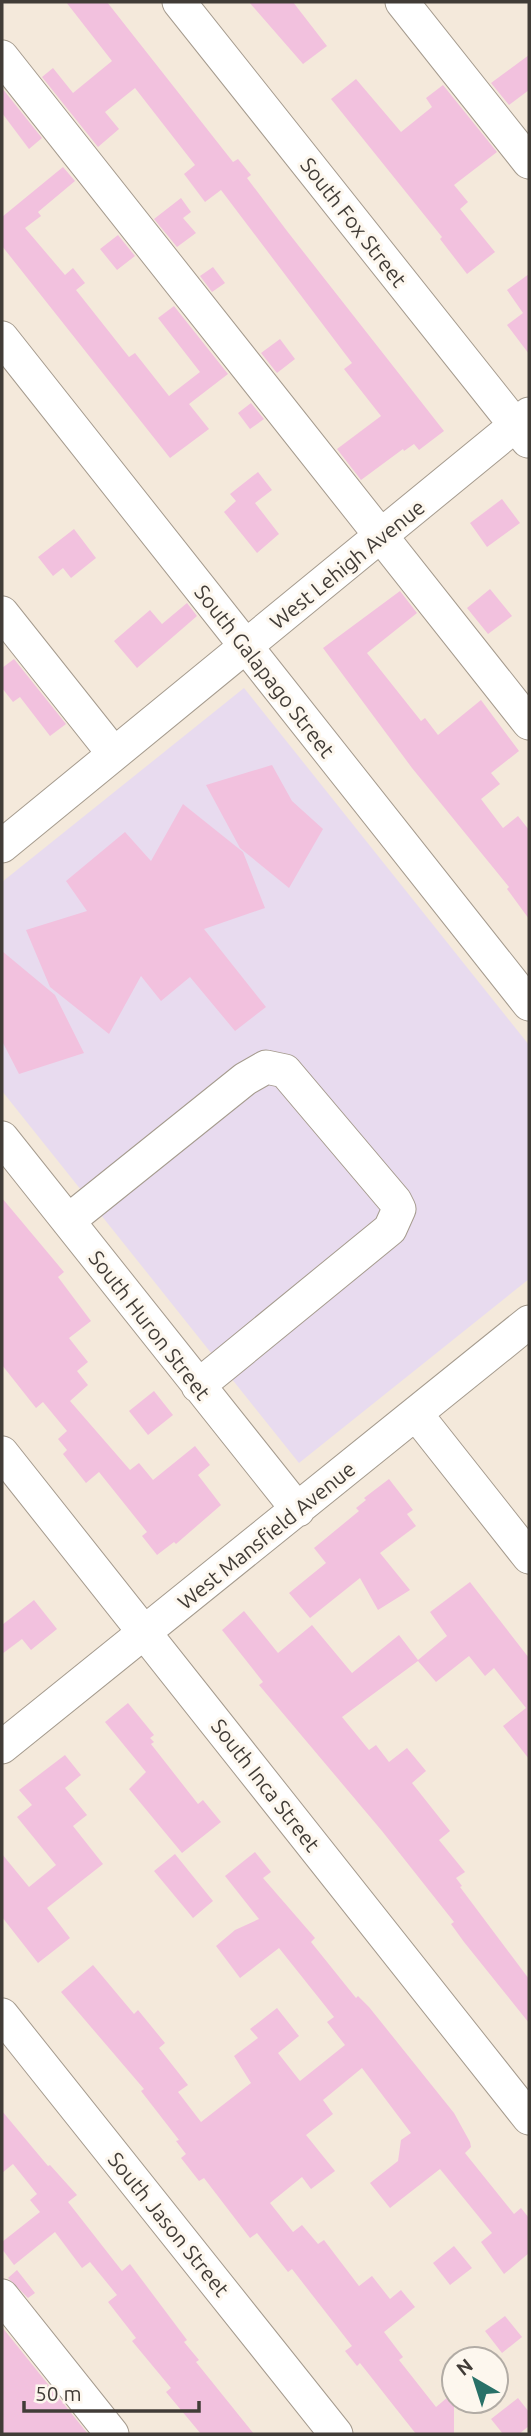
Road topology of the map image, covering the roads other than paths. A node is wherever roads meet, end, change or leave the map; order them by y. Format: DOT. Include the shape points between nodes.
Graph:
graph roads {
  1 [pos="180,2"];
  2 [pos="402,2"];
  3 [pos="2,57"];
  4 [pos="529,162"];
  5 [pos="2,338"];
  6 [pos="525,427"];
  7 [pos="380,536"];
  8 [pos="2,614"];
  9 [pos="246,647"];
  10 [pos="529,723"];
  11 [pos="114,754"];
  12 [pos="2,846"];
  13 [pos="529,1004"];
  14 [pos="2,1139"];
  15 [pos="68,1221"];
  16 [pos="529,1322"];
  17 [pos="198,1386"];
  18 [pos="416,1414"];
  19 [pos="2,1453"];
  20 [pos="298,1510"];
  21 [pos="529,1558"];
  22 [pos="145,1633"];
  23 [pos="2,1747"];
  24 [pos="2,2015"];
  25 [pos="529,2118"];
  26 [pos="2,2296"];
  27 [pos="112,2434"];
  28 [pos="336,2434"];
  1 -- 6 [label="street, South Fox Street"];
  2 -- 4 [label="street"];
  3 -- 7 [label="street"];
  5 -- 9 [label="street, South Galapago Street"];
  6 -- 7 [label="street, West Lehigh Avenue"];
  7 -- 9 [label="street, West Lehigh Avenue"];
  7 -- 10 [label="street"];
  8 -- 11 [label="street"];
  9 -- 11 [label="street, West Lehigh Avenue"];
  9 -- 13 [label="street, South Galapago Street"];
  11 -- 12 [label="street, West Lehigh Avenue"];
  14 -- 15 [label="street, South Huron Street"];
  15 -- 17 [label="street, South Huron Street"];
  15 -- 17 [label="street" via="266,1066 285,1071 395,1201 397,1220 390,1229"];
  16 -- 18 [label="street, West Mansfield Avenue"];
  17 -- 20 [label="street, South Huron Street"];
  18 -- 20 [label="street, West Mansfield Avenue"];
  18 -- 21 [label="street"];
  19 -- 22 [label="street, South Inca Street"];
  20 -- 22 [label="street, West Mansfield Avenue"];
  22 -- 23 [label="street, West Mansfield Avenue"];
  22 -- 25 [label="street, South Inca Street"];
  24 -- 28 [label="street, South Jason Street"];
  26 -- 27 [label="street"];
}
